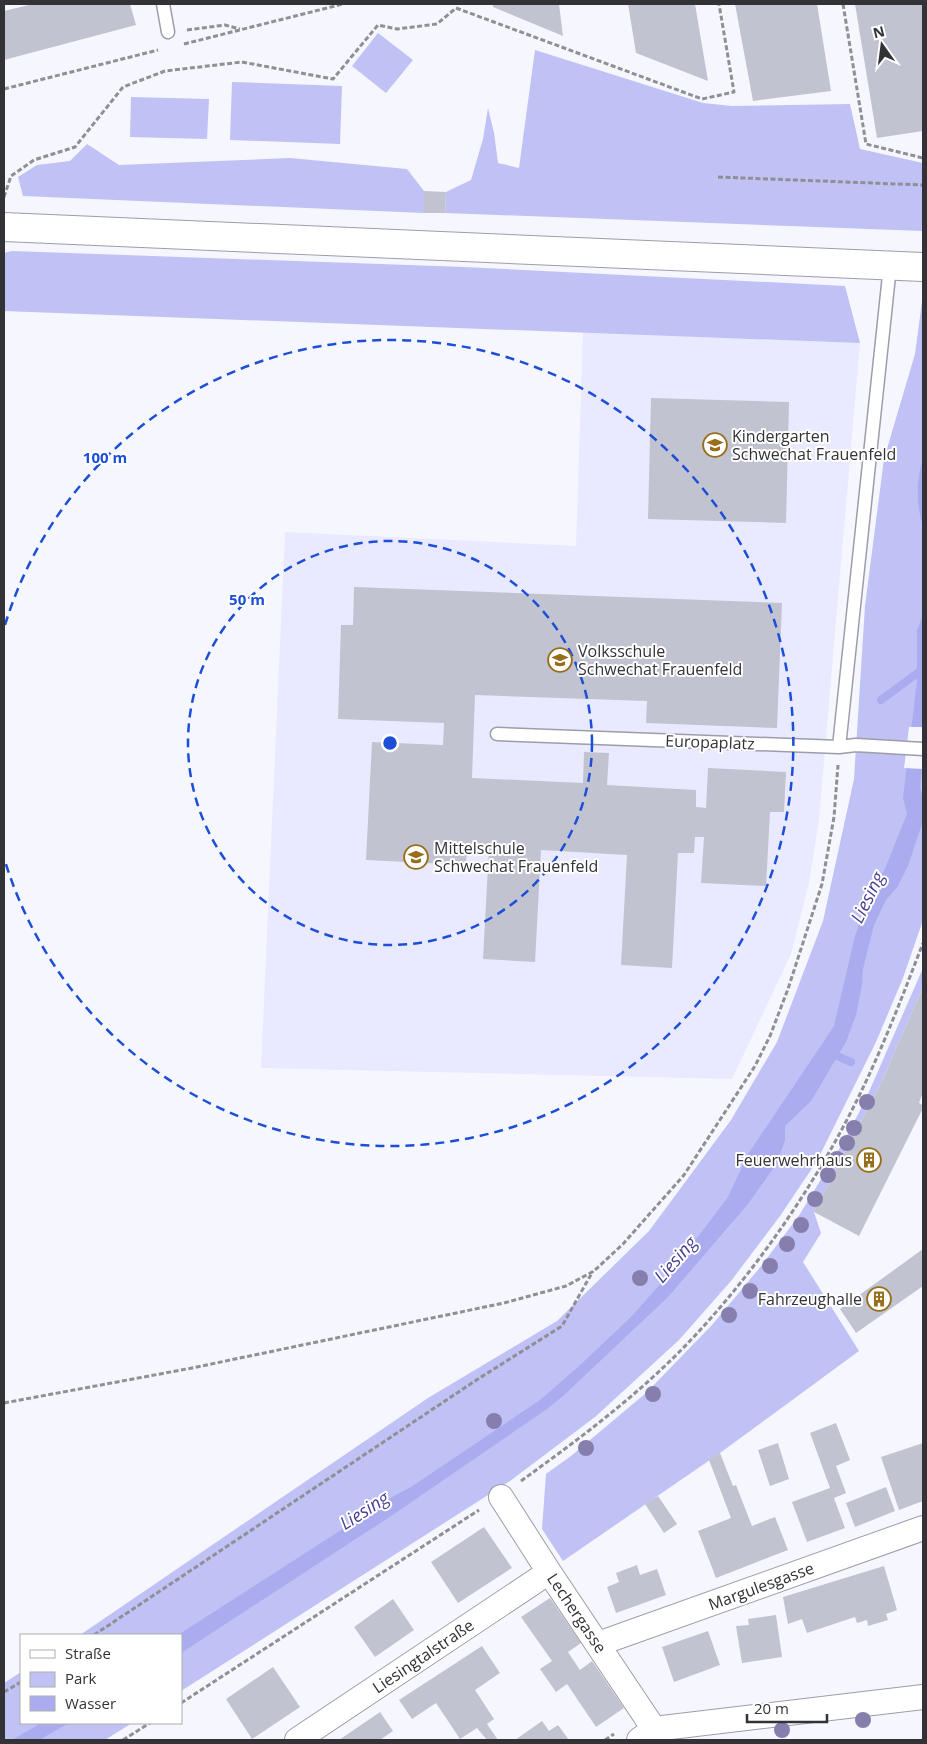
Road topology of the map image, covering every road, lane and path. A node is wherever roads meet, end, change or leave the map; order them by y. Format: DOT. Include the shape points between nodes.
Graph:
graph roads {
  1 [pos="163,4"];
  2 [pos="455,4"];
  3 [pos="719,4"];
  4 [pos="843,4"];
  5 [pos="456,8"];
  6 [pos="240,30"];
  7 [pos="168,32"];
  8 [pos="923,158"];
  9 [pos="718,177"];
  10 [pos="923,185"];
  11 [pos="4,197"];
  12 [pos="4,227"];
  13 [pos="890,266"];
  14 [pos="923,267"];
  15 [pos="497,734"];
  16 [pos="840,747"];
  17 [pos="923,749"];
  18 [pos="923,943"];
  19 [pos="594,1271"];
  20 [pos="4,1403"];
  21 [pos="501,1497"];
  22 [pos="923,1528"];
  23 [pos="549,1572"];
  24 [pos="96,1634"];
  25 [pos="598,1644"];
  26 [pos="20,1683"];
  27 [pos="4,1692"];
  28 [pos="923,1697"];
  29 [pos="182,1702"];
  30 [pos="148,1724"];
  31 [pos="646,1735"];
  32 [pos="123,1740"];
  33 [pos="297,1740"];
  1 -- 7 [label="lane"];
  2 -- 5 [label="path"];
  3 -- 5 [label="path" via="734,92 702,99"];
  4 -- 8 [label="path" via="866,144"];
  5 -- 11 [label="path" via="437,24 398,29 378,25 333,79 242,62 165,71 123,87 75,146 34,160 12,176"];
  6 -- 7 [label="path" via="225,26"];
  9 -- 10 [label="path"];
  12 -- 13 [label="street"];
  13 -- 14 [label="street"];
  13 -- 16 [label="lane"];
  15 -- 16 [label="lane, Europaplatz"];
  16 -- 17 [label="lane, Europaplatz"];
  16 -- 19 [label="path" via="834,817 822,884 770,1036 737,1095 684,1175 623,1244"];
  18 -- 21 [label="path" via="898,1009 840,1131 805,1192 732,1293 685,1345 598,1424"];
  19 -- 20 [label="path" via="566,1286 504,1303 192,1368"];
  19 -- 24 [label="path" via="562,1326"];
  21 -- 23 [label="street, Lechergasse"];
  21 -- 29 [label="path"];
  22 -- 25 [label="street, Margulesgasse"];
  23 -- 25 [label="street, Lechergasse"];
  23 -- 33 [label="street, Liesingtalstraße"];
  25 -- 31 [label="street, Lechergasse"];
  26 -- 27 [label="path"];
  28 -- 31 [label="street"];
  30 -- 32 [label="path"];
}
